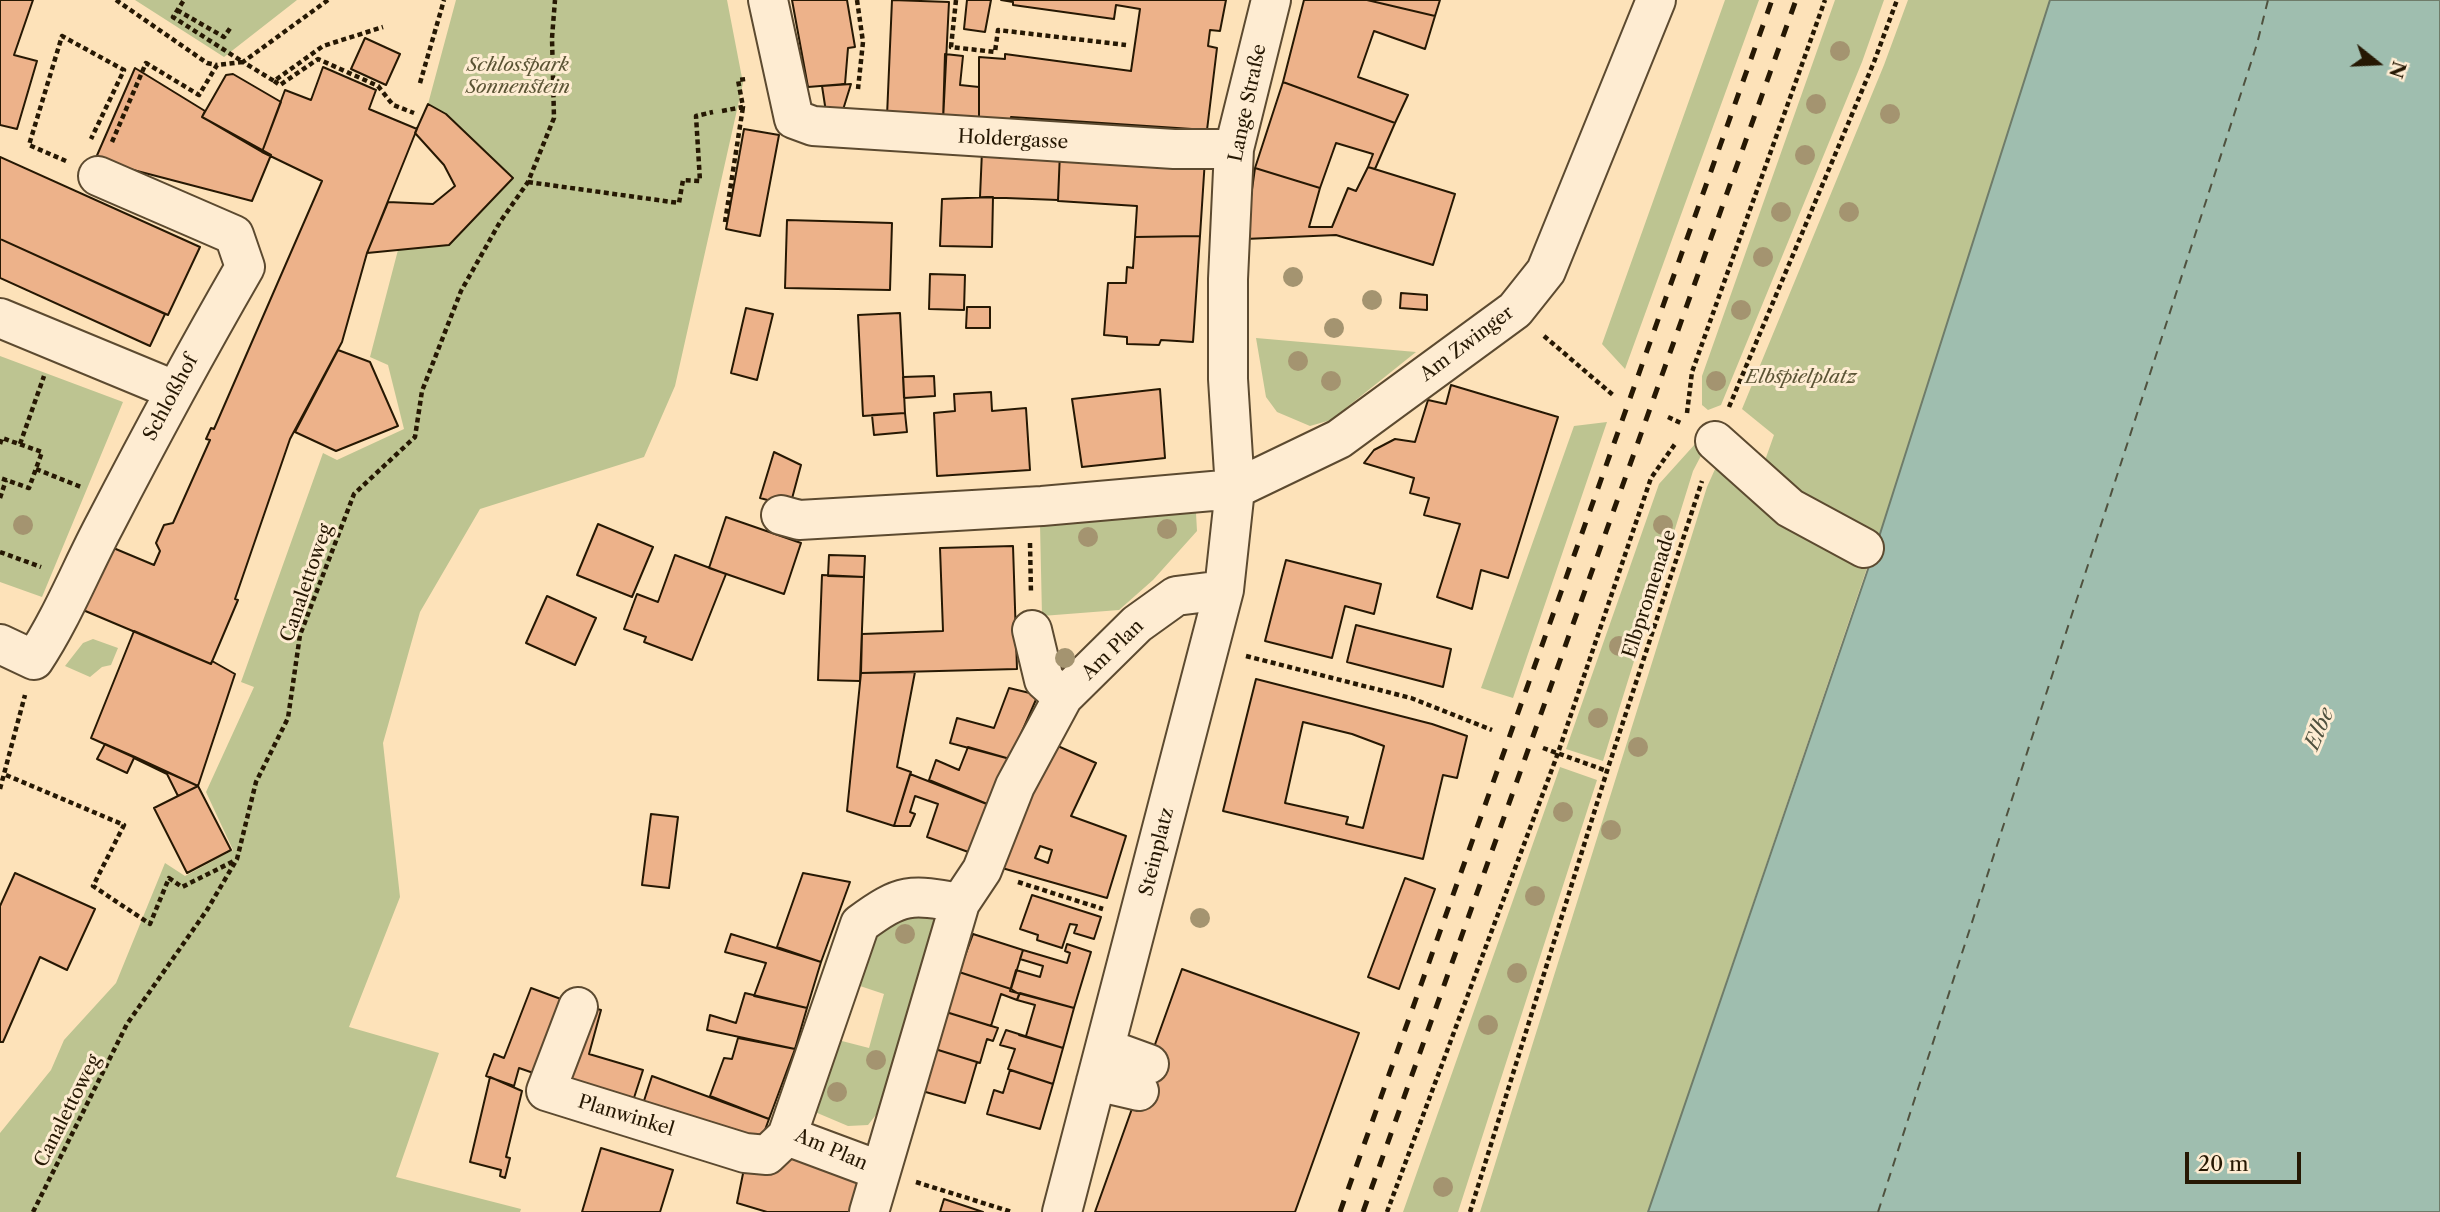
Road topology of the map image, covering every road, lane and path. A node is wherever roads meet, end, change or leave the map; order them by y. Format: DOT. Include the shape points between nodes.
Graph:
graph roads {
  1 [pos="116,0"];
  2 [pos="184,0"];
  3 [pos="328,0"];
  4 [pos="444,0"];
  5 [pos="555,0"];
  6 [pos="768,0"];
  7 [pos="857,0"];
  8 [pos="956,0"];
  9 [pos="1271,0"];
  10 [pos="1656,0"];
  11 [pos="1825,0"];
  12 [pos="1897,0"];
  13 [pos="177,10"];
  14 [pos="231,27"];
  15 [pos="383,27"];
  16 [pos="1126,45"];
  17 [pos="243,62"];
  18 [pos="217,65"];
  19 [pos="742,80"];
  20 [pos="274,81"];
  21 [pos="420,83"];
  22 [pos="743,107"];
  23 [pos="722,111"];
  24 [pos="414,113"];
  25 [pos="713,113"];
  26 [pos="852,130"];
  27 [pos="1234,149"];
  28 [pos="95,164"];
  29 [pos="528,182"];
  30 [pos="725,222"];
  31 [pos="1230,249"];
  32 [pos="1515,310"];
  33 [pos="0,318"];
  34 [pos="56,342"];
  35 [pos="174,390"];
  36 [pos="1613,395"];
  37 [pos="1715,441"];
  38 [pos="0,444"];
  39 [pos="20,444"];
  40 [pos="36,469"];
  41 [pos="0,478"];
  42 [pos="6,480"];
  43 [pos="1235,489"];
  44 [pos="0,498"];
  45 [pos="117,501"];
  46 [pos="1029,507"];
  47 [pos="780,515"];
  48 [pos="1864,548"];
  49 [pos="1224,590"];
  50 [pos="1032,630"];
  51 [pos="1211,647"];
  52 [pos="17,652"];
  53 [pos="1063,697"];
  54 [pos="1492,730"];
  55 [pos="1543,748"];
  56 [pos="1558,753"];
  57 [pos="1607,771"];
  58 [pos="6,775"];
  59 [pos="0,789"];
  60 [pos="236,859"];
  61 [pos="982,870"];
  62 [pos="960,903"];
  63 [pos="1140,922"];
  64 [pos="578,1007"];
  65 [pos="1101,1065"];
  66 [pos="1144,1077"];
  67 [pos="787,1136"];
  68 [pos="881,1171"];
  69 [pos="33,1212"];
  70 [pos="869,1212"];
  71 [pos="1012,1212"];
  72 [pos="1062,1212"];
  73 [pos="1387,1212"];
  74 [pos="1470,1212"];
  1 -- 18 [label="path" via="207,63"];
  2 -- 13 [label="path"];
  3 -- 17 [label="path"];
  4 -- 21 [label="path"];
  5 -- 29 [label="path, Canalettoweg" via="554,118"];
  6 -- 26 [label="street, Holdergasse" via="794,120"];
  7 -- 26 [label="path" via="863,42"];
  8 -- 16 [label="path" via="951,47 995,52 998,30"];
  9 -- 27 [label="street, Lange Straße"];
  10 -- 32 [label="street, Am Zwinger" via="1546,271"];
  11 -- 56 [label="path" via="1692,372 1684,425 1651,478"];
  12 -- 37 [label="path, Elbpromenade"];
  13 -- 14 [label="path" via="224,37"];
  13 -- 17 [label="path" via="173,17"];
  15 -- 20 [label="path" via="323,46"];
  17 -- 18 [label="path"];
  17 -- 20 [label="path"];
  18 -- 28 [label="path" via="199,95 146,63"];
  19 -- 22 [label="path" via="738,80"];
  20 -- 24 [label="path" via="280,85 318,59 378,86 393,105"];
  22 -- 23 [label="path"];
  22 -- 30 [label="path"];
  25 -- 29 [label="path" via="696,116 700,181 683,180 679,203"];
  26 -- 27 [label="street, Holdergasse"];
  27 -- 31 [label="street, Lange Straße"];
  28 -- 28 [label="path" via="29,145 62,36 124,70"];
  28 -- 35 [label="street, Schloßhof" via="234,235 245,267"];
  29 -- 60 [label="path, Canalettoweg" via="461,291 422,391 415,437 354,494 300,635 288,718 256,782"];
  31 -- 43 [label="street, Steinplatz" via="1228,379"];
  32 -- 36 [label="path"];
  32 -- 43 [label="street, Am Zwinger" via="1339,439"];
  33 -- 34 [label="street"];
  34 -- 35 [label="street"];
  34 -- 39 [label="path"];
  35 -- 45 [label="street, Schloßhof"];
  37 -- 48 [label="street" via="1790,508"];
  37 -- 57 [label="path, Elbpromenade"];
  38 -- 39 [label="path" via="2,438"];
  39 -- 40 [label="path" via="42,452"];
  40 -- 42 [label="path" via="29,488"];
  40 -- 45 [label="path"];
  41 -- 42 [label="path"];
  42 -- 44 [label="path"];
  43 -- 46 [label="street"];
  43 -- 49 [label="street, Steinplatz"];
  45 -- 52 [label="street, Schloßhof" via="53,631"];
  46 -- 47 [label="street" via="799,520"];
  46 -- 50 [label="path"];
  49 -- 51 [label="street, Steinplatz"];
  49 -- 53 [label="street, Am Plan" via="1176,596 1137,624"];
  50 -- 53 [label="street" via="1044,680"];
  51 -- 54 [label="path" via="1411,698"];
  51 -- 63 [label="street, Steinplatz"];
  52 -- 58 [label="path"];
  53 -- 61 [label="street, Am Plan" via="1015,786"];
  55 -- 56 [label="path"];
  56 -- 57 [label="path"];
  56 -- 73 [label="path"];
  57 -- 74 [label="path, Elbpromenade"];
  58 -- 59 [label="path"];
  58 -- 60 [label="path" via="124,825 93,886 150,924 169,878 182,887"];
  60 -- 69 [label="path, Canalettoweg" via="207,910 127,1024"];
  61 -- 62 [label="street, Am Plan"];
  61 -- 63 [label="path"];
  62 -- 67 [label="street, Am Plan" via="915,895 887,904 860,924"];
  62 -- 68 [label="street, Am Plan"];
  63 -- 65 [label="street, Steinplatz"];
  64 -- 67 [label="street, Planwinkel" via="546,1091 745,1153 767,1154"];
  65 -- 66 [label="street"];
  65 -- 72 [label="street, Steinplatz"];
  67 -- 68 [label="street, Am Plan"];
  68 -- 70 [label="street"];
  68 -- 71 [label="path"];
}
